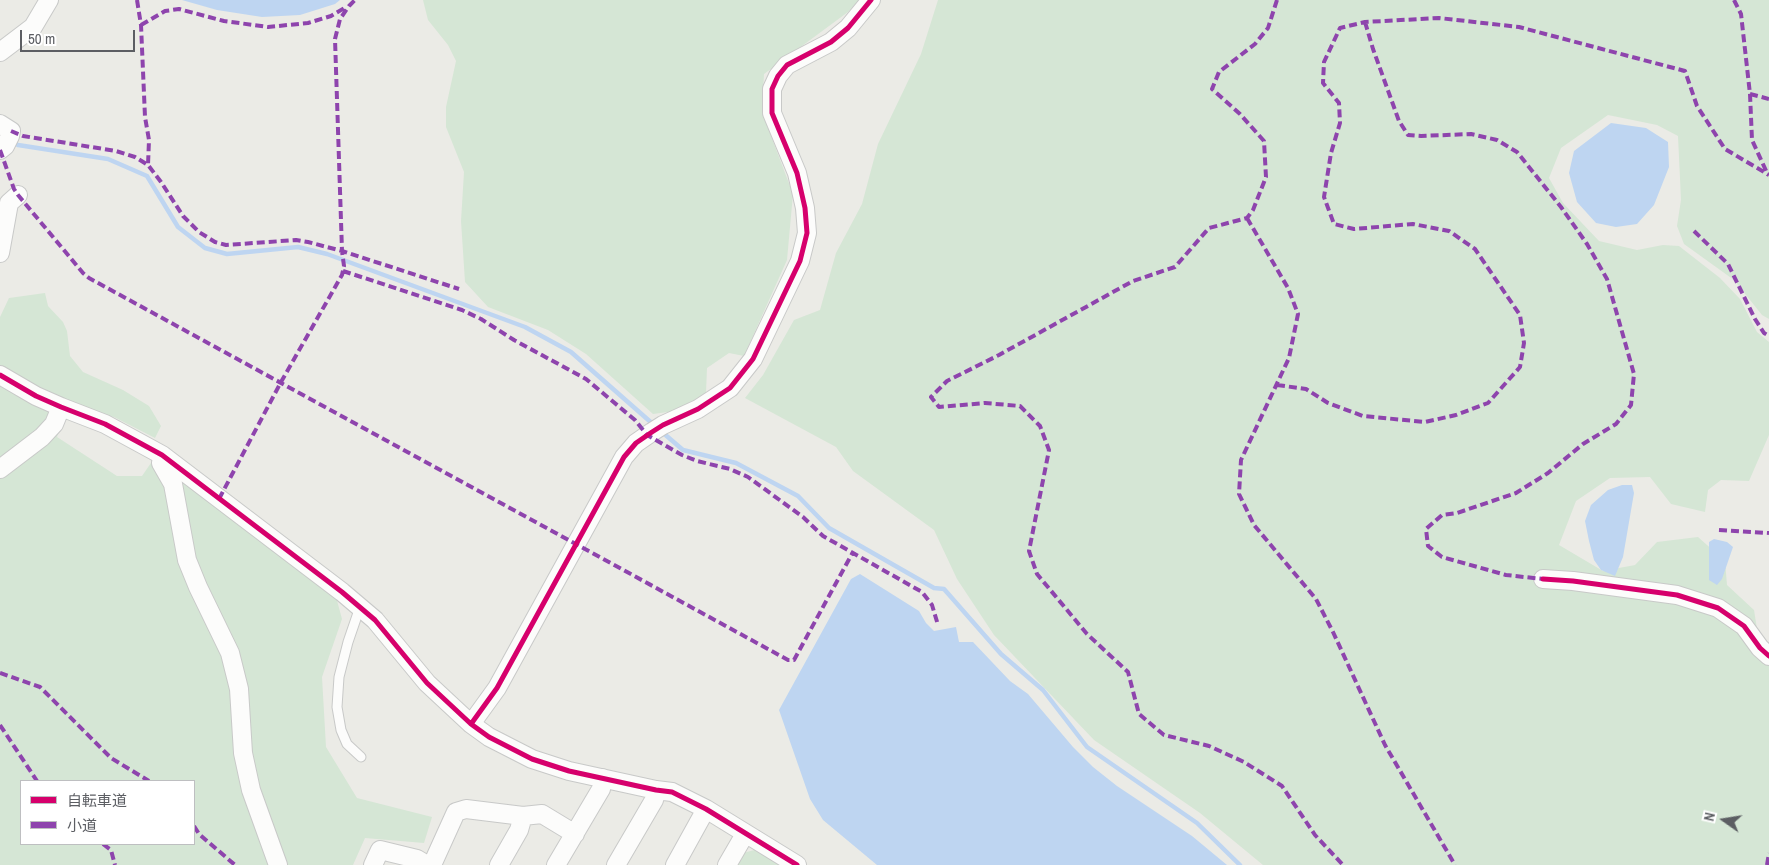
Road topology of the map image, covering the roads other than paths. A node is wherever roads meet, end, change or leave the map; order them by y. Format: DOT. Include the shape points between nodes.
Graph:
graph roads {
  1 [pos="49,0"];
  2 [pos="871,0"];
  3 [pos="0,52"];
  4 [pos="18,195"];
  5 [pos="0,253"];
  6 [pos="0,376"];
  7 [pos="60,407"];
  8 [pos="162,455"];
  9 [pos="0,469"];
  10 [pos="1543,579"];
  11 [pos="360,607"];
  12 [pos="1769,656"];
  13 [pos="471,724"];
  14 [pos="361,757"];
  15 [pos="603,778"];
  16 [pos="656,790"];
  17 [pos="706,809"];
  18 [pos="523,816"];
  19 [pos="575,834"];
  20 [pos="746,834"];
  21 [pos="278,865"];
  22 [pos="372,865"];
  23 [pos="427,865"];
  24 [pos="432,865"];
  25 [pos="499,865"];
  26 [pos="556,865"];
  27 [pos="616,865"];
  28 [pos="674,865"];
  29 [pos="727,865"];
  30 [pos="797,865"];
  1 -- 3 [label="street" via="33,27"];
  2 -- 13 [label="street" via="848,28 831,42 787,65 772,89 772,113 797,173 805,208 806,233 800,261 753,359 730,388 698,410 657,429 636,443 624,457 496,688"];
  4 -- 5 [label="street" via="9,203"];
  6 -- 7 [label="street"];
  7 -- 8 [label="street" via="105,424"];
  7 -- 9 [label="street" via="54,424 42,437"];
  8 -- 11 [label="street"];
  8 -- 21 [label="street" via="161,463 173,484 188,560 230,653 239,689 243,753 251,790"];
  10 -- 12 [label="street" via="1677,595 1718,608 1744,626"];
  11 -- 13 [label="street" via="375,620 427,683"];
  11 -- 14 [label="lane" via="339,677 337,707 341,730 348,744"];
  13 -- 15 [label="street" via="532,759"];
  15 -- 16 [label="street"];
  15 -- 19 [label="street" via="601,789"];
  16 -- 17 [label="street" via="672,792"];
  16 -- 27 [label="street" via="654,800"];
  17 -- 20 [label="street"];
  17 -- 28 [label="street"];
  18 -- 19 [label="street" via="542,814"];
  18 -- 24 [label="street" via="466,809 456,812"];
  18 -- 25 [label="street" via="519,830"];
  19 -- 26 [label="street"];
  20 -- 29 [label="street"];
  20 -- 30 [label="street"];
  22 -- 23 [label="street" via="380,850 417,859"];
}
